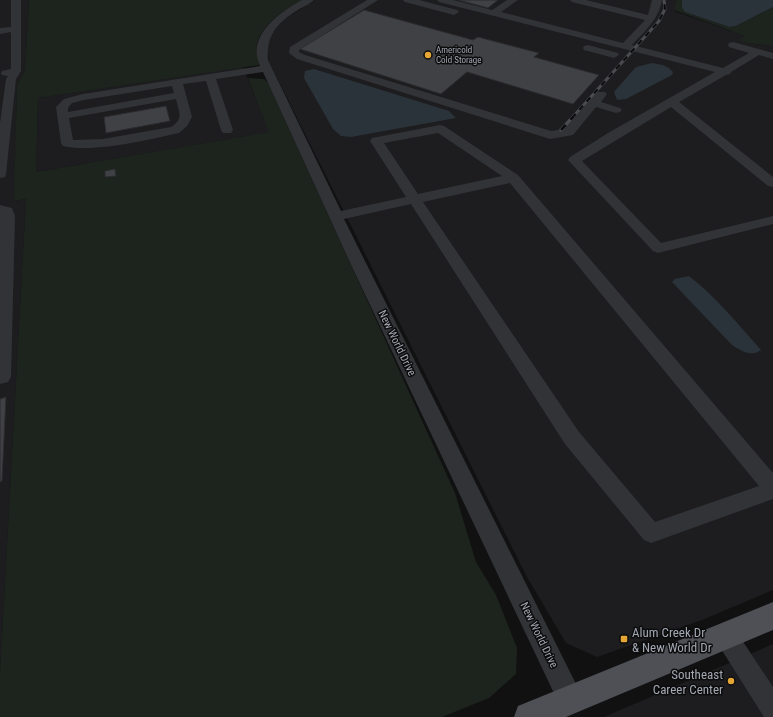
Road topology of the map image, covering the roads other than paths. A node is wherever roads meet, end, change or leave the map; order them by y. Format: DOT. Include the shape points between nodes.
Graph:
graph roads {
  1 [pos="16,0"];
  2 [pos="309,0"];
  3 [pos="373,0"];
  4 [pos="408,0"];
  5 [pos="442,0"];
  6 [pos="513,0"];
  7 [pos="575,0"];
  8 [pos="657,0"];
  9 [pos="494,13"];
  10 [pos="650,18"];
  11 [pos="16,29"];
  12 [pos="0,31"];
  13 [pos="530,33"];
  14 [pos="576,45"];
  15 [pos="733,45"];
  16 [pos="626,46"];
  17 [pos="758,52"];
  18 [pos="614,55"];
  19 [pos="773,56"];
  20 [pos="266,68"];
  21 [pos="16,71"];
  22 [pos="726,72"];
  23 [pos="0,74"];
  24 [pos="210,78"];
  25 [pos="177,83"];
  26 [pos="5,89"];
  27 [pos="180,95"];
  28 [pos="672,102"];
  29 [pos="616,110"];
  30 [pos="63,116"];
  31 [pos="3,119"];
  32 [pos="227,130"];
  33 [pos="2,149"];
  34 [pos="0,174"];
  35 [pos="513,178"];
  36 [pos="773,183"];
  37 [pos="416,200"];
  38 [pos="0,208"];
  39 [pos="337,216"];
  40 [pos="773,220"];
  41 [pos="4,260"];
  42 [pos="0,377"];
  43 [pos="773,489"];
  44 [pos="773,616"];
  45 [pos="726,636"];
  46 [pos="570,699"];
  47 [pos="773,709"];
  48 [pos="529,717"];
  1 -- 11 [label="street"];
  2 -- 20 [label="street, New World Drive" via="280,17 266,34 261,52"];
  3 -- 29 [label="street" via="294,49 294,53 550,135 569,132 597,98"];
  4 -- 13 [label="street"];
  5 -- 9 [label="street"];
  6 -- 9 [label="street"];
  7 -- 10 [label="street"];
  8 -- 10 [label="street" via="656,9"];
  9 -- 16 [label="street"];
  10 -- 16 [label="street"];
  11 -- 12 [label="street"];
  11 -- 21 [label="street"];
  14 -- 18 [label="street"];
  15 -- 17 [label="street"];
  16 -- 22 [label="street"];
  17 -- 19 [label="street"];
  17 -- 22 [label="street"];
  20 -- 24 [label="street"];
  20 -- 39 [label="street, New World Drive"];
  21 -- 23 [label="street"];
  21 -- 26 [label="street"];
  22 -- 28 [label="street"];
  24 -- 25 [label="street"];
  24 -- 32 [label="street"];
  25 -- 27 [label="street"];
  25 -- 30 [label="street" via="68,101 62,107"];
  26 -- 31 [label="street"];
  27 -- 30 [label="street"];
  27 -- 30 [label="street" via="186,117 183,124 175,130 74,146 67,143"];
  28 -- 36 [label="street"];
  28 -- 40 [label="street" via="574,160 658,248"];
  31 -- 33 [label="street"];
  33 -- 34 [label="street"];
  35 -- 37 [label="street"];
  35 -- 37 [label="street" via="440,128 376,140"];
  35 -- 43 [label="street"];
  37 -- 39 [label="street"];
  37 -- 43 [label="street" via="572,438 651,533"];
  38 -- 41 [label="street" via="7,211 8,216"];
  39 -- 46 [label="street, New World Drive"];
  41 -- 42 [label="street"];
  44 -- 45 [label="main road"];
  45 -- 46 [label="main road"];
  45 -- 47 [label="street"];
  46 -- 48 [label="main road"];
}
